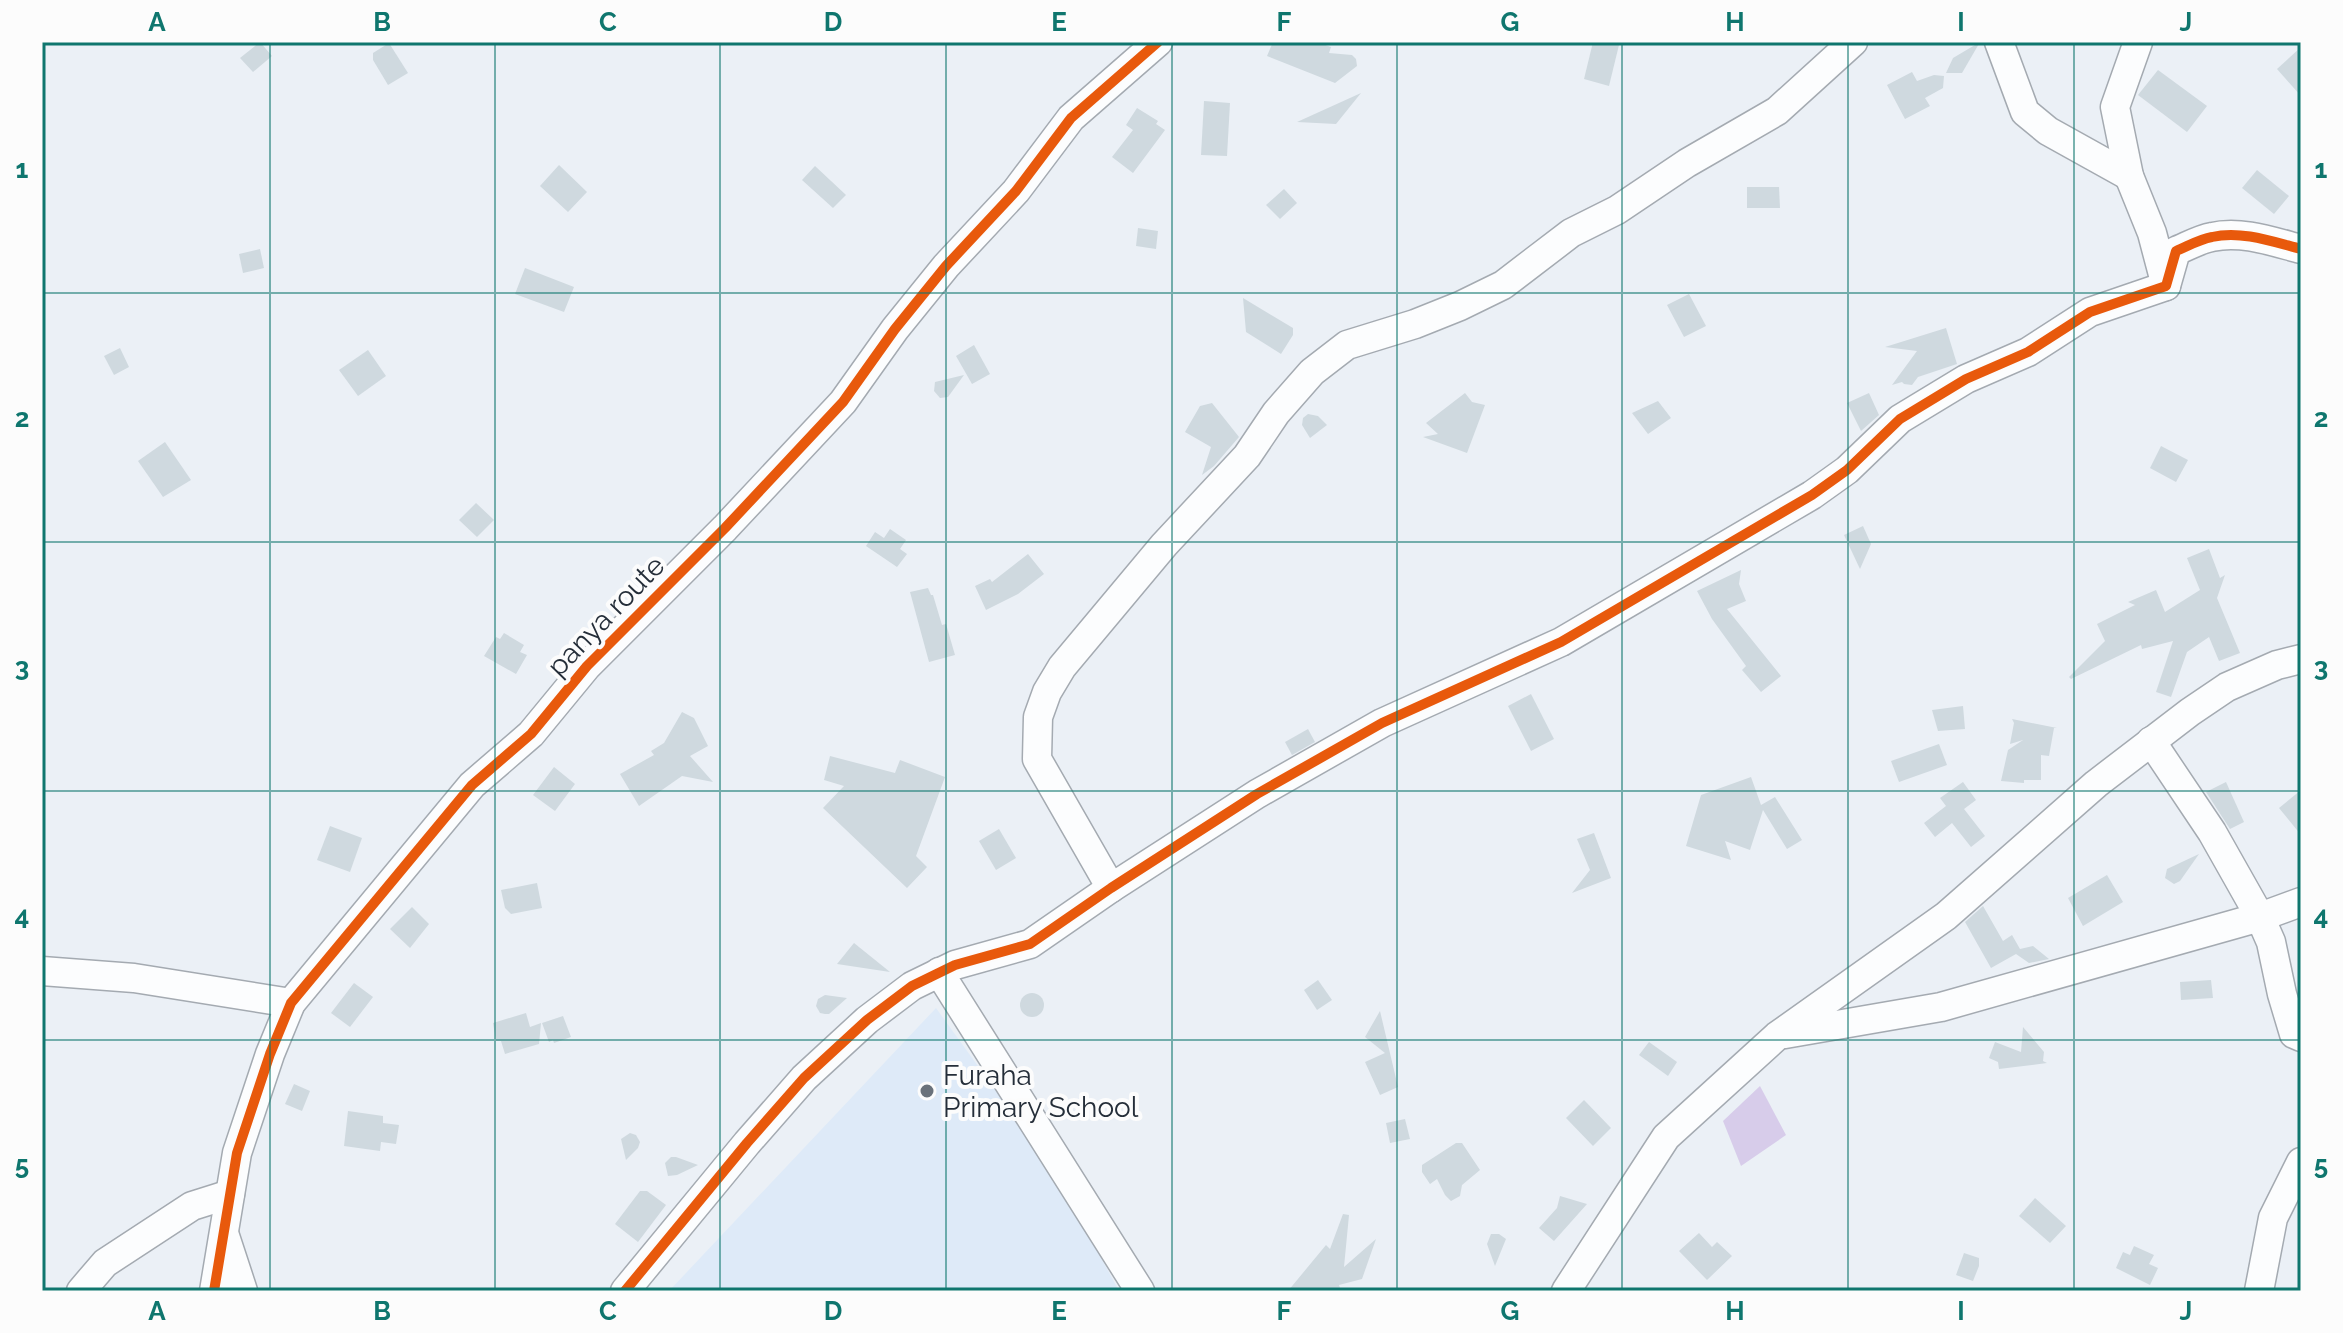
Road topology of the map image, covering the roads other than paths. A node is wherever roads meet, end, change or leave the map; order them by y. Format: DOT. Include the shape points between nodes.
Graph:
graph roads {
  1 [pos="1158,42"];
  2 [pos="1853,42"];
  3 [pos="1999,42"];
  4 [pos="2138,42"];
  5 [pos="2129,176"];
  6 [pos="2301,249"];
  7 [pos="2166,286"];
  8 [pos="2301,659"];
  9 [pos="2151,741"];
  10 [pos="1111,888"];
  11 [pos="2301,902"];
  12 [pos="2260,917"];
  13 [pos="42,971"];
  14 [pos="939,972"];
  15 [pos="291,1003"];
  16 [pos="1777,1036"];
  17 [pos="2301,1037"];
  18 [pos="2301,1162"];
  19 [pos="230,1194"];
  20 [pos="224,1232"];
  21 [pos="81,1291"];
  22 [pos="214,1291"];
  23 [pos="243,1291"];
  24 [pos="625,1291"];
  25 [pos="1140,1291"];
  26 [pos="1566,1291"];
  27 [pos="2259,1291"];
  1 -- 15 [label="street, panya route" via="1071,118 1016,191 912,308 843,402 587,666 531,734 472,785"];
  2 -- 10 [label="street" via="1777,111 1571,233 1503,285 1415,324 1347,345 1312,372 1276,413 1247,456 1062,667 1038,717 1037,759"];
  3 -- 5 [label="street" via="2025,112 2048,131"];
  4 -- 5 [label="street" via="2115,107"];
  5 -- 7 [label="street"];
  6 -- 7 [label="street" via="2258,239 2212,237 2176,251"];
  7 -- 10 [label="street" via="2090,312 2028,352 1966,379 1900,419 1812,495 1561,642 1370,730 1257,794"];
  8 -- 9 [label="street" via="2227,687"];
  9 -- 12 [label="street"];
  9 -- 16 [label="street" via="1946,916"];
  10 -- 14 [label="street" via="1030,944"];
  11 -- 12 [label="street"];
  12 -- 16 [label="street" via="1941,1007"];
  12 -- 17 [label="street" via="2294,1034"];
  13 -- 15 [label="street" via="134,978"];
  14 -- 24 [label="street" via="867,1020 804,1078"];
  14 -- 25 [label="street"];
  15 -- 19 [label="street, panya route" via="237,1153"];
  16 -- 26 [label="street" via="1666,1137"];
  18 -- 27 [label="street" via="2273,1218"];
  19 -- 20 [label="street, panya route"];
  19 -- 21 [label="street" via="192,1206 105,1263"];
  20 -- 22 [label="street, panya route"];
  20 -- 23 [label="street"];
}
